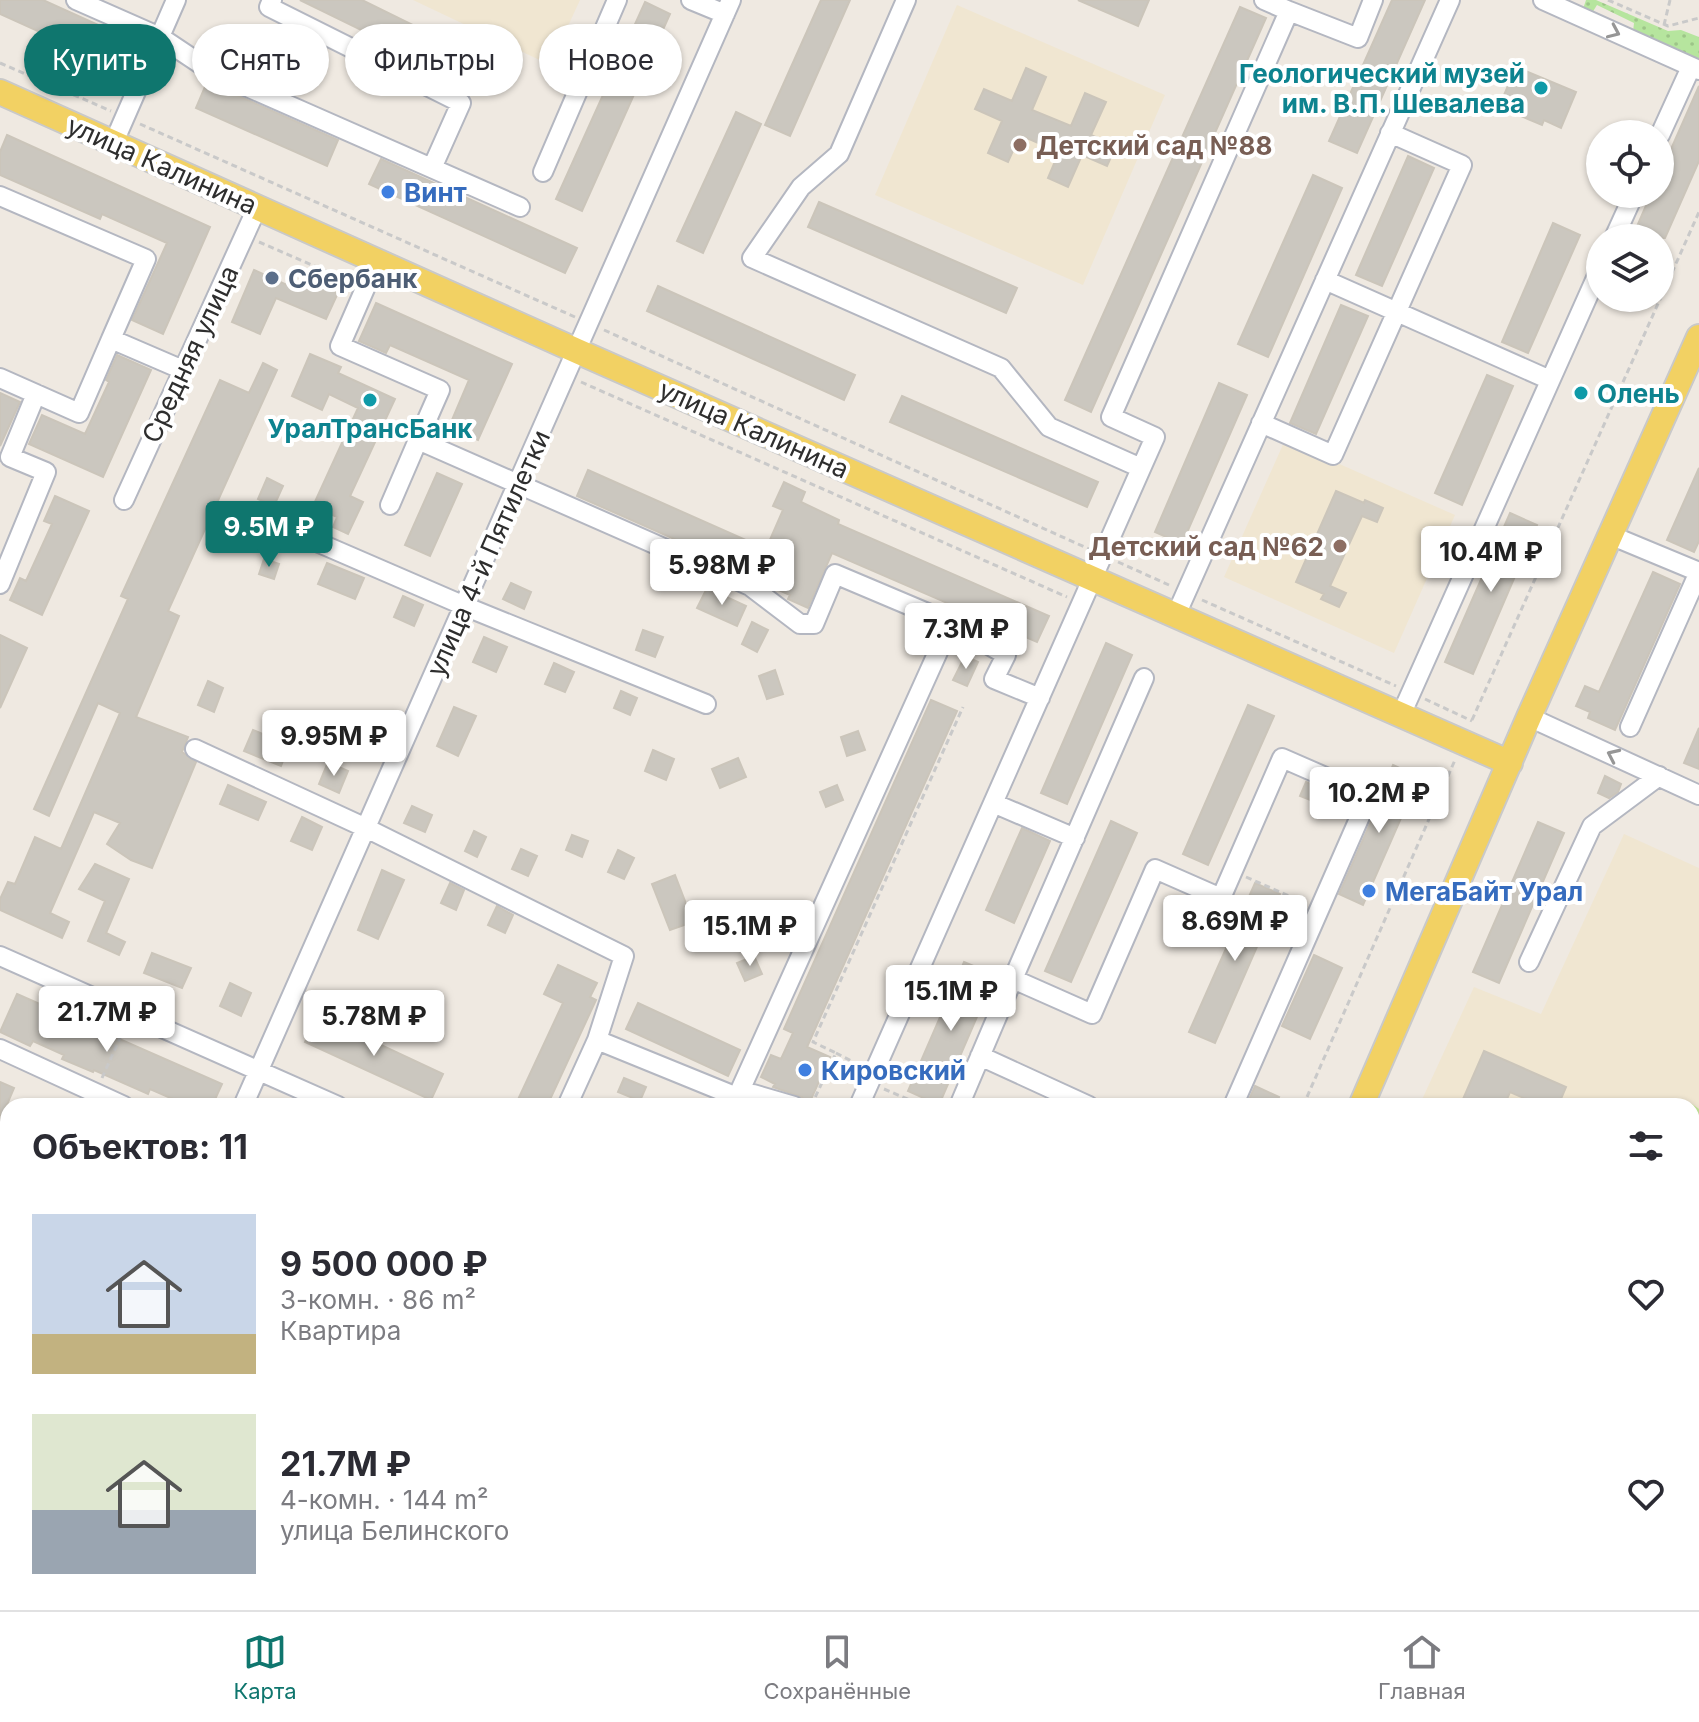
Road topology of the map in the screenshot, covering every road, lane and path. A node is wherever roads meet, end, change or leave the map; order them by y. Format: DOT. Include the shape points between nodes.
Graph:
graph roads {
  1 [pos="76,0"];
  2 [pos="176,0"];
  3 [pos="272,0"];
  4 [pos="617,0"];
  5 [pos="691,0"];
  6 [pos="906,0"];
  7 [pos="1264,0"];
  8 [pos="1373,0"];
  9 [pos="1450,0"];
  10 [pos="1543,0"];
  11 [pos="1608,0"];
  12 [pos="1670,0"];
  13 [pos="728,7"];
  14 [pos="1289,11"];
  15 [pos="1699,18"];
  16 [pos="130,24"];
  17 [pos="166,24"];
  18 [pos="1664,25"];
  19 [pos="176,48"];
  20 [pos="0,63"];
  21 [pos="1695,68"];
  22 [pos="0,92"];
  23 [pos="134,96"];
  24 [pos="125,117"];
  25 [pos="1668,120"];
  26 [pos="1390,133"];
  27 [pos="114,142"];
  28 [pos="432,168"];
  29 [pos="543,172"];
  30 [pos="0,196"];
  31 [pos="520,207"];
  32 [pos="257,208"];
  33 [pos="1699,212"];
  34 [pos="244,235"];
  35 [pos="377,261"];
  36 [pos="1325,280"];
  37 [pos="365,289"];
  38 [pos="1586,300"];
  39 [pos="1397,312"];
  40 [pos="589,323"];
  41 [pos="1699,337"];
  42 [pos="111,339"];
  43 [pos="577,351"];
  44 [pos="183,370"];
  45 [pos="566,375"];
  46 [pos="0,378"];
  47 [pos="1550,380"];
  48 [pos="36,394"];
  49 [pos="1261,423"];
  50 [pos="418,440"];
  51 [pos="1141,468"];
  52 [pos="518,483"];
  53 [pos="124,500"];
  54 [pos="390,505"];
  55 [pos="289,530"];
  56 [pos="1610,535"];
  57 [pos="1103,556"];
  58 [pos="1699,572"];
  59 [pos="1092,578"];
  60 [pos="0,584"];
  61 [pos="1081,603"];
  62 [pos="465,604"];
  63 [pos="1181,604"];
  64 [pos="951,623"];
  65 [pos="1144,678"];
  66 [pos="1040,698"];
  67 [pos="706,704"];
  68 [pos="1406,704"];
  69 [pos="963,707"];
  70 [pos="1529,717"];
  71 [pos="1630,727"];
  72 [pos="1468,732"];
  73 [pos="195,749"];
  74 [pos="1510,763"];
  75 [pos="1659,776"];
  76 [pos="1699,795"];
  77 [pos="993,803"];
  78 [pos="366,828"];
  79 [pos="1075,838"];
  80 [pos="1233,871"];
  81 [pos="1319,909"];
  82 [pos="0,956"];
  83 [pos="1529,962"];
  84 [pos="1013,979"];
  85 [pos="130,1014"];
  86 [pos="597,1040"];
  87 [pos="0,1049"];
  88 [pos="836,1053"];
  89 [pos="980,1056"];
  90 [pos="259,1071"];
  91 [pos="867,1092"];
  92 [pos="95,1093"];
  93 [pos="106,1098"];
  94 [pos="247,1098"];
  95 [pos="320,1098"];
  96 [pos="571,1098"];
  97 [pos="726,1098"];
  98 [pos="737,1098"];
  99 [pos="744,1098"];
  100 [pos="767,1098"];
  101 [pos="815,1098"];
  102 [pos="891,1098"];
  103 [pos="962,1098"];
  104 [pos="1072,1098"];
  105 [pos="1236,1098"];
  106 [pos="1307,1098"];
  107 [pos="1364,1098"];
  1 -- 16 [label="street"];
  2 -- 17 [label="street"];
  3 -- 28 [label="street" via="269,7 461,103"];
  4 -- 29 [label="street"];
  5 -- 13 [label="street"];
  6 -- 51 [label="street" via="839,154 801,187 752,258 1001,368 1049,427"];
  7 -- 14 [label="street"];
  8 -- 14 [label="street" via="1358,38"];
  9 -- 26 [label="street"];
  10 -- 21 [label="street, one-way"];
  11 -- 18 [label="path"];
  12 -- 18 [label="path"];
  13 -- 40 [label="street, улица 4-й Пятилетки"];
  14 -- 51 [label="street" via="1111,417 1155,437"];
  15 -- 18 [label="path"];
  19 -- 28 [label="street" via="211,71"];
  20 -- 24 [label="path"];
  21 -- 25 [label="street"];
  22 -- 27 [label="main road, улица Калинина"];
  23 -- 24 [label="street"];
  24 -- 27 [label="street"];
  24 -- 40 [label="path"];
  26 -- 36 [label="street"];
  26 -- 39 [label="street" via="1462,165"];
  27 -- 32 [label="main road, улица Калинина"];
  28 -- 31 [label="street"];
  30 -- 42 [label="street" via="146,259"];
  32 -- 34 [label="street, Средняя улица"];
  32 -- 35 [label="main road, улица Калинина"];
  33 -- 72 [label="path"];
  34 -- 37 [label="path"];
  34 -- 44 [label="street, Средняя улица"];
  35 -- 37 [label="street"];
  35 -- 43 [label="main road, улица Калинина"];
  36 -- 39 [label="street"];
  36 -- 49 [label="street"];
  37 -- 50 [label="street" via="340,346 440,390"];
  38 -- 47 [label="street"];
  39 -- 47 [label="street"];
  39 -- 49 [label="street" via="1333,455"];
  40 -- 43 [label="street, улица 4-й Пятилетки"];
  40 -- 57 [label="path"];
  41 -- 56 [label="main road"];
  42 -- 44 [label="street"];
  42 -- 48 [label="street" via="79,413"];
  43 -- 45 [label="street, улица 4-й Пятилетки"];
  43 -- 59 [label="main road, улица Калинина"];
  44 -- 53 [label="street, Средняя улица"];
  45 -- 52 [label="street, улица 4-й Пятилетки"];
  45 -- 61 [label="path"];
  46 -- 48 [label="street"];
  47 -- 68 [label="street"];
  48 -- 60 [label="street" via="10,457 46,472"];
  49 -- 63 [label="street"];
  50 -- 52 [label="street"];
  50 -- 54 [label="street"];
  51 -- 57 [label="street"];
  52 -- 62 [label="street, улица 4-й Пятилетки"];
  52 -- 64 [label="street" via="750,586 800,624 814,624 835,574"];
  55 -- 62 [label="street"];
  56 -- 58 [label="street"];
  56 -- 70 [label="main road"];
  57 -- 59 [label="street"];
  57 -- 63 [label="path"];
  58 -- 71 [label="street"];
  59 -- 61 [label="street"];
  59 -- 63 [label="main road, улица Калинина"];
  61 -- 66 [label="street"];
  62 -- 67 [label="street"];
  62 -- 78 [label="street, улица 4-й Пятилетки"];
  63 -- 68 [label="main road, улица Калинина"];
  63 -- 68 [label="path"];
  64 -- 66 [label="street" via="1006,655 994,679"];
  64 -- 98 [label="street"];
  65 -- 79 [label="street"];
  66 -- 77 [label="street"];
  68 -- 72 [label="main road, улица Калинина"];
  68 -- 72 [label="path"];
  69 -- 88 [label="path" via="813,1042"];
  70 -- 74 [label="main road"];
  75 -- 70 [label="street, one-way"];
  72 -- 74 [label="main road, улица Калинина"];
  72 -- 106 [label="path"];
  73 -- 78 [label="street"];
  74 -- 107 [label="main road"];
  75 -- 76 [label="street"];
  75 -- 83 [label="street" via="1592,826"];
  77 -- 79 [label="street"];
  77 -- 91 [label="street"];
  78 -- 86 [label="street" via="624,956"];
  78 -- 90 [label="street, улица 4-й Пятилетки"];
  79 -- 84 [label="street"];
  80 -- 81 [label="path"];
  80 -- 81 [label="street" via="1282,758 1340,783 1369,796"];
  80 -- 84 [label="street" via="1221,898 1155,869 1092,1014"];
  81 -- 105 [label="street"];
  82 -- 85 [label="street"];
  84 -- 89 [label="street"];
  85 -- 90 [label="street"];
  85 -- 92 [label="path"];
  86 -- 96 [label="street"];
  86 -- 97 [label="street"];
  87 -- 92 [label="street"];
  88 -- 91 [label="path"];
  88 -- 101 [label="path"];
  89 -- 103 [label="street"];
  89 -- 104 [label="street"];
  90 -- 94 [label="street, улица 4-й Пятилетки"];
  90 -- 95 [label="street"];
  91 -- 102 [label="path"];
  92 -- 93 [label="street"];
  99 -- 100 [label="street" via="753,1094"];
}
